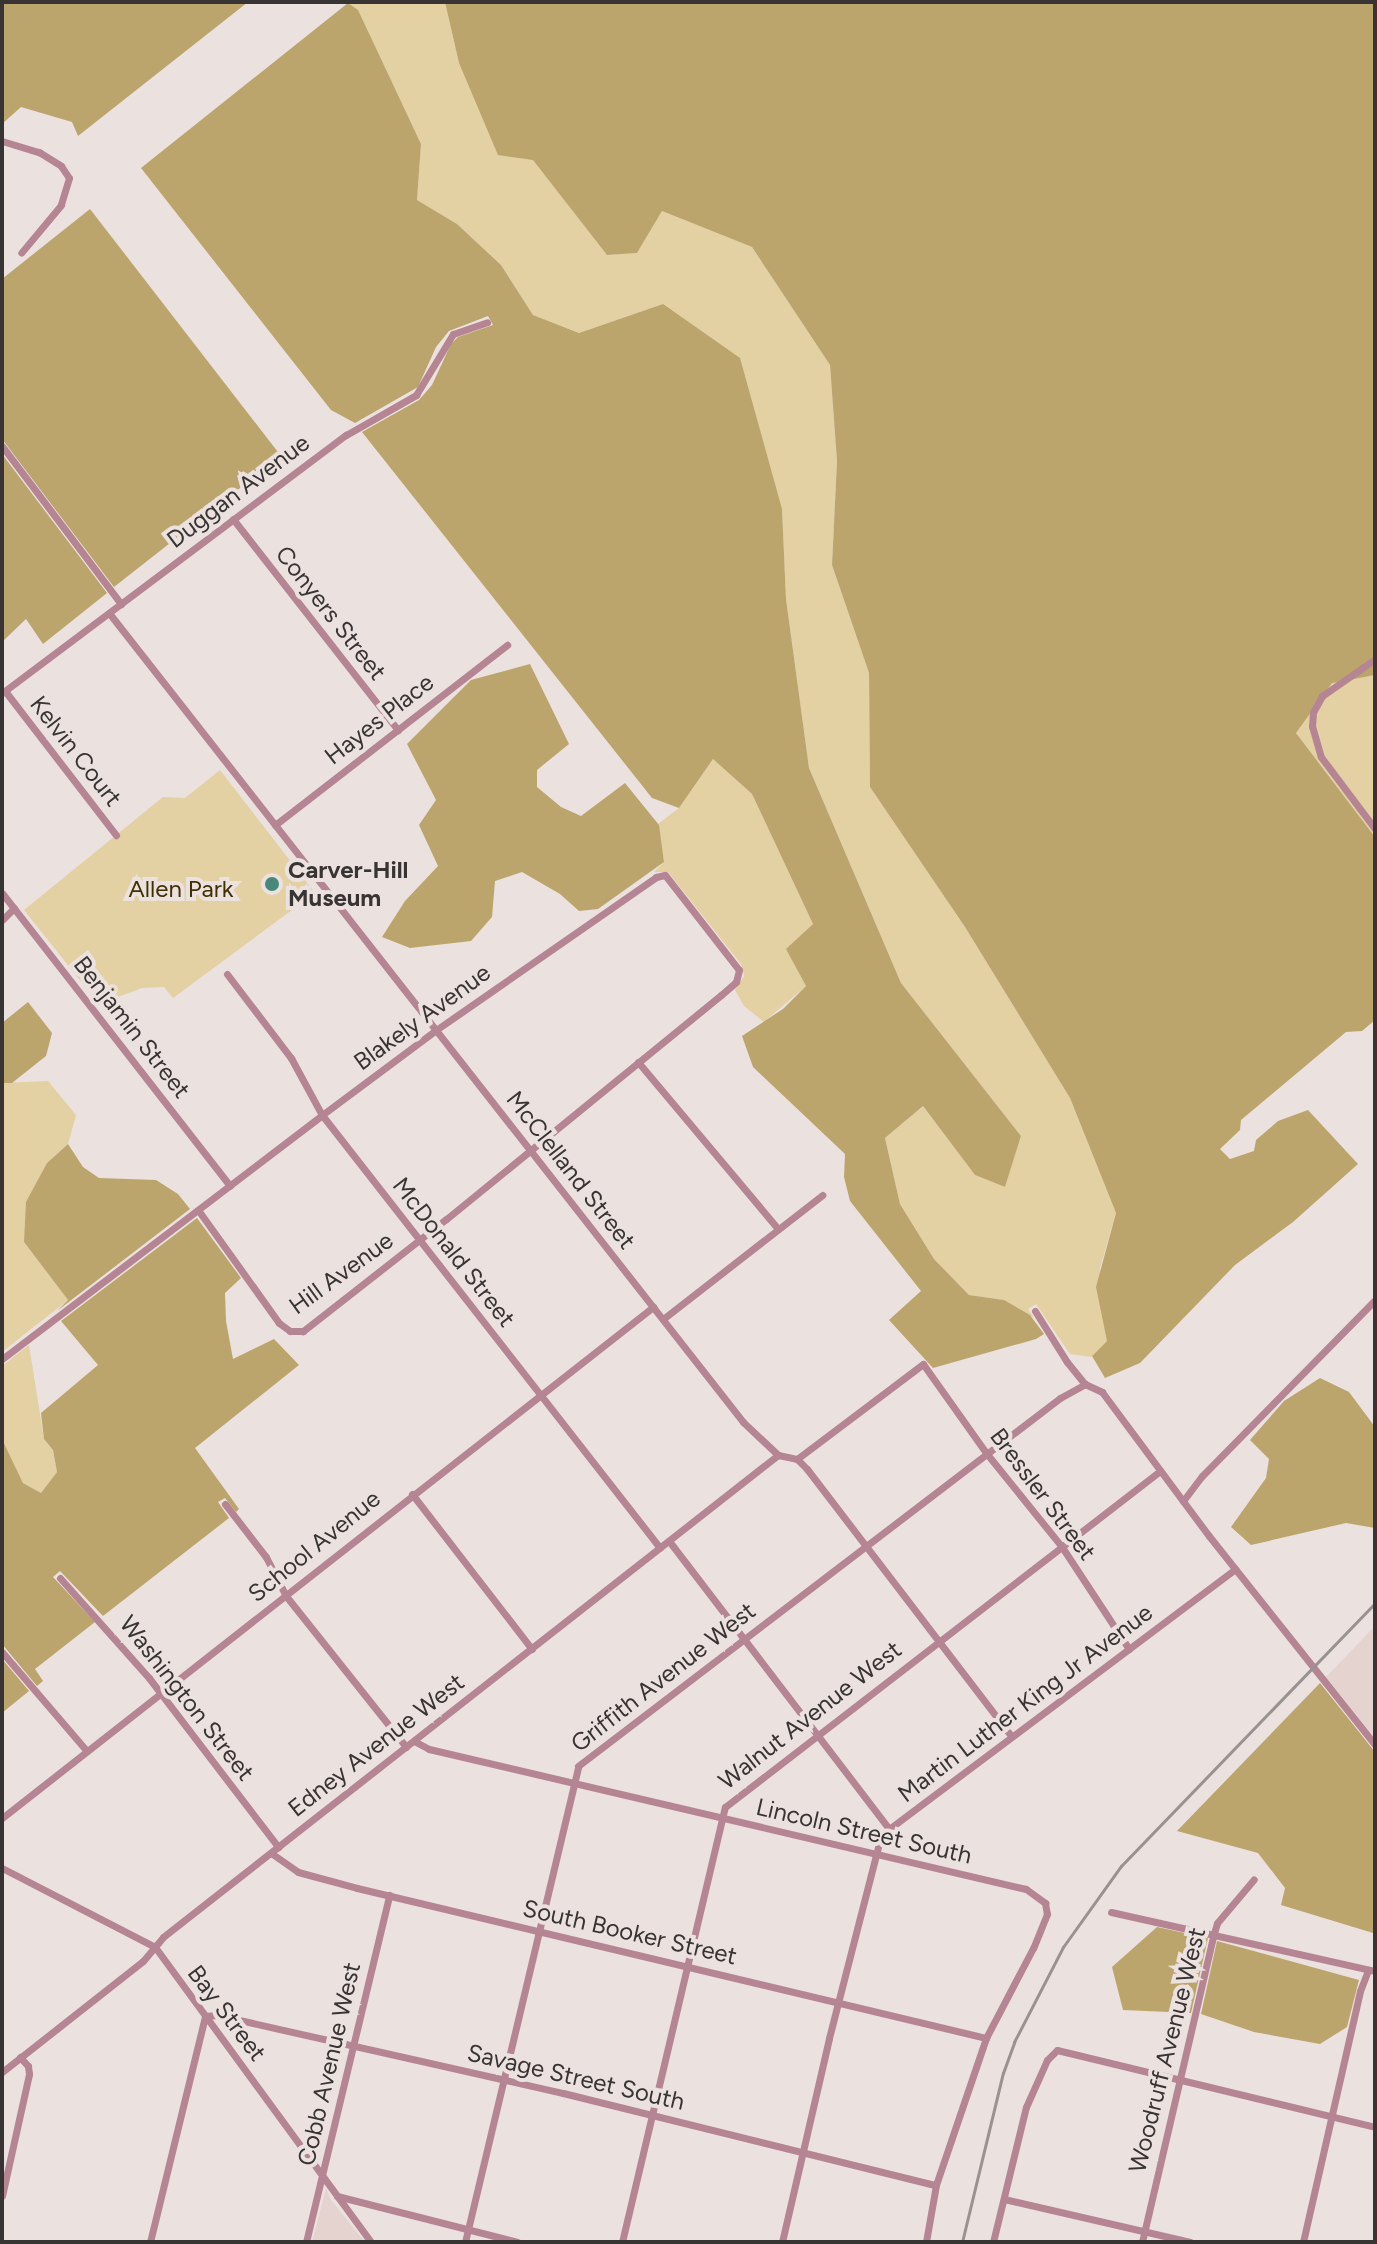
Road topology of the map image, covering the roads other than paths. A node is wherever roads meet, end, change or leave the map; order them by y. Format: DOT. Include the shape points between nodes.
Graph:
graph roads {
  1 [pos="2,141"];
  2 [pos="21,253"];
  3 [pos="487,322"];
  4 [pos="2,446"];
  5 [pos="233,519"];
  6 [pos="121,604"];
  7 [pos="109,613"];
  8 [pos="507,645"];
  9 [pos="1375,659"];
  10 [pos="3,692"];
  11 [pos="398,730"];
  12 [pos="275,825"];
  13 [pos="1375,829"];
  14 [pos="116,835"];
  15 [pos="2,893"];
  16 [pos="14,908"];
  17 [pos="2,920"];
  18 [pos="227,974"];
  19 [pos="436,1030"];
  20 [pos="638,1062"];
  21 [pos="322,1115"];
  22 [pos="532,1150"];
  23 [pos="230,1186"];
  24 [pos="822,1195"];
  25 [pos="198,1210"];
  26 [pos="778,1229"];
  27 [pos="419,1241"];
  28 [pos="1375,1300"];
  29 [pos="653,1307"];
  30 [pos="1035,1311"];
  31 [pos="663,1319"];
  32 [pos="2,1359"];
  33 [pos="1085,1384"];
  34 [pos="539,1395"];
  35 [pos="987,1454"];
  36 [pos="778,1455"];
  37 [pos="797,1459"];
  38 [pos="1160,1471"];
  39 [pos="412,1494"];
  40 [pos="1183,1501"];
  41 [pos="225,1504"];
  42 [pos="669,1541"];
  43 [pos="867,1547"];
  44 [pos="1062,1547"];
  45 [pos="660,1548"];
  46 [pos="1235,1569"];
  47 [pos="60,1578"];
  48 [pos="286,1596"];
  49 [pos="744,1638"];
  50 [pos="939,1640"];
  51 [pos="532,1649"];
  52 [pos="1129,1649"];
  53 [pos="2,1652"];
  54 [pos="159,1695"];
  55 [pos="817,1735"];
  56 [pos="1012,1737"];
  57 [pos="414,1741"];
  58 [pos="1375,1745"];
  59 [pos="406,1747"];
  60 [pos="87,1751"];
  61 [pos="574,1783"];
  62 [pos="722,1817"];
  63 [pos="2,1818"];
  64 [pos="889,1829"];
  65 [pos="278,1847"];
  66 [pos="271,1853"];
  67 [pos="874,1856"];
  68 [pos="2,1868"];
  69 [pos="1254,1879"];
  70 [pos="389,1895"];
  71 [pos="1111,1912"];
  72 [pos="539,1931"];
  73 [pos="1214,1933"];
  74 [pos="155,1947"];
  75 [pos="687,1967"];
  76 [pos="1372,1970"];
  77 [pos="839,2002"];
  78 [pos="205,2016"];
  79 [pos="986,2038"];
  80 [pos="353,2045"];
  81 [pos="2,2057"];
  82 [pos="17,2060"];
  83 [pos="2,2072"];
  84 [pos="503,2081"];
  85 [pos="1179,2083"];
  86 [pos="652,2115"];
  87 [pos="1332,2116"];
  88 [pos="1375,2127"];
  89 [pos="803,2151"];
  90 [pos="323,2177"];
  91 [pos="936,2185"];
  92 [pos="2,2196"];
  93 [pos="337,2196"];
  94 [pos="1004,2199"];
  95 [pos="468,2231"];
  96 [pos="1144,2232"];
  97 [pos="150,2242"];
  98 [pos="306,2242"];
  99 [pos="371,2242"];
  100 [pos="465,2242"];
  101 [pos="517,2242"];
  102 [pos="622,2242"];
  103 [pos="782,2242"];
  104 [pos="926,2242"];
  105 [pos="993,2242"];
  106 [pos="1142,2242"];
  107 [pos="1190,2242"];
  108 [pos="1303,2242"];
  1 -- 2 [label="street" via="39,152 69,178 61,205"];
  3 -- 5 [label="street, Duggan Avenue" via="456,332 447,341 416,395 346,435"];
  4 -- 6 [label="street"];
  5 -- 6 [label="street, Duggan Avenue"];
  5 -- 11 [label="street, Conyers Street"];
  6 -- 7 [label="street, Duggan Avenue"];
  7 -- 10 [label="street, Duggan Avenue"];
  7 -- 12 [label="street, McClelland Street"];
  8 -- 11 [label="street, Hayes Place"];
  9 -- 13 [label="street" via="1322,696 1312,726 1321,757"];
  10 -- 14 [label="street, Kelvin Court"];
  11 -- 12 [label="street, Hayes Place"];
  12 -- 19 [label="street, McClelland Street"];
  15 -- 16 [label="street, Benjamin Street"];
  16 -- 17 [label="street"];
  16 -- 23 [label="street, Benjamin Street"];
  18 -- 21 [label="street, McDonald Street" via="291,1058"];
  19 -- 20 [label="street, Blakely Avenue" via="626,895 665,875 739,975"];
  19 -- 21 [label="street, Blakely Avenue"];
  19 -- 22 [label="street, McClelland Street"];
  20 -- 22 [label="street, Hill Avenue"];
  20 -- 26 [label="street"];
  21 -- 23 [label="street, Blakely Avenue"];
  21 -- 27 [label="street, McDonald Street"];
  22 -- 27 [label="street, Hill Avenue"];
  22 -- 29 [label="street, McClelland Street"];
  23 -- 25 [label="street, Blakely Avenue"];
  24 -- 26 [label="street"];
  25 -- 27 [label="street, Hill Avenue" via="290,1331 307,1329"];
  25 -- 32 [label="street, Blakely Avenue"];
  26 -- 31 [label="street"];
  27 -- 34 [label="street, McDonald Street"];
  28 -- 40 [label="street"];
  29 -- 31 [label="street, McClelland Street"];
  29 -- 34 [label="street, School Avenue"];
  30 -- 33 [label="street"];
  31 -- 36 [label="street, McClelland Street" via="743,1422"];
  33 -- 35 [label="street, Griffith Avenue West"];
  33 -- 38 [label="street" via="1102,1392"];
  34 -- 39 [label="street, School Avenue"];
  34 -- 45 [label="street, McDonald Street"];
  35 -- 37 [label="street, Bressler Street" via="923,1364"];
  35 -- 43 [label="street, Griffith Avenue West"];
  35 -- 44 [label="street, Bressler Street"];
  36 -- 37 [label="street"];
  36 -- 42 [label="street, Edney Avenue West"];
  37 -- 43 [label="street"];
  38 -- 40 [label="street"];
  38 -- 44 [label="street, Walnut Avenue West"];
  39 -- 48 [label="street, School Avenue"];
  39 -- 51 [label="street"];
  40 -- 46 [label="street"];
  41 -- 48 [label="street" via="266,1557"];
  42 -- 45 [label="street, Edney Avenue West"];
  42 -- 49 [label="street"];
  43 -- 49 [label="street, Griffith Avenue West"];
  43 -- 50 [label="street"];
  44 -- 50 [label="street, Walnut Avenue West"];
  44 -- 52 [label="street, Bressler Street"];
  45 -- 51 [label="street, Edney Avenue West"];
  46 -- 52 [label="street, Martin Luther King Jr Avenue"];
  46 -- 58 [label="street"];
  47 -- 54 [label="street, Washington Street"];
  48 -- 54 [label="street, School Avenue"];
  48 -- 59 [label="street"];
  49 -- 55 [label="street"];
  49 -- 61 [label="street, Griffith Avenue West" via="578,1766"];
  50 -- 55 [label="street, Walnut Avenue West"];
  50 -- 56 [label="street"];
  51 -- 57 [label="street, Edney Avenue West"];
  52 -- 56 [label="street, Martin Luther King Jr Avenue"];
  53 -- 60 [label="street"];
  54 -- 60 [label="street, School Avenue"];
  54 -- 65 [label="street, Washington Street"];
  55 -- 62 [label="street, Walnut Avenue West" via="734,1797"];
  55 -- 64 [label="street"];
  56 -- 64 [label="street, Martin Luther King Jr Avenue"];
  57 -- 59 [label="street, Edney Avenue West"];
  57 -- 61 [label="street, Lincoln Street South"];
  59 -- 65 [label="street, Edney Avenue West"];
  60 -- 63 [label="street, School Avenue"];
  61 -- 62 [label="street, Lincoln Street South"];
  61 -- 72 [label="street, Griffith Avenue West"];
  62 -- 67 [label="street, Lincoln Street South"];
  62 -- 75 [label="street, Walnut Avenue West"];
  64 -- 67 [label="street, Martin Luther King Jr Avenue"];
  65 -- 66 [label="street, Edney Avenue West"];
  66 -- 70 [label="street, South Booker Street" via="298,1872"];
  66 -- 74 [label="street, Edney Avenue West"];
  67 -- 77 [label="street, Martin Luther King Jr Avenue"];
  67 -- 79 [label="street, Lincoln Street South" via="1026,1889 1045,1903 1047,1914"];
  68 -- 74 [label="street, Bay Street"];
  69 -- 73 [label="street, Woodruff Avenue West"];
  70 -- 72 [label="street, South Booker Street"];
  70 -- 80 [label="street, Cobb Avenue West"];
  71 -- 73 [label="street"];
  72 -- 75 [label="street, South Booker Street"];
  72 -- 84 [label="street, Griffith Avenue West"];
  73 -- 76 [label="street"];
  73 -- 85 [label="street, Woodruff Avenue West"];
  74 -- 78 [label="street, Bay Street"];
  74 -- 82 [label="street, Edney Avenue West"];
  75 -- 77 [label="street, South Booker Street"];
  75 -- 86 [label="street, Walnut Avenue West"];
  76 -- 87 [label="street" via="1360,1991"];
  77 -- 79 [label="street, South Booker Street"];
  77 -- 89 [label="street, Martin Luther King Jr Avenue"];
  78 -- 80 [label="street, Savage Street South" via="227,2016"];
  78 -- 90 [label="street, Bay Street"];
  78 -- 97 [label="street"];
  79 -- 91 [label="street"];
  80 -- 84 [label="street, Savage Street South"];
  80 -- 90 [label="street, Cobb Avenue West"];
  81 -- 82 [label="street"];
  82 -- 83 [label="street, Edney Avenue West"];
  82 -- 92 [label="street" via="28,2066 29,2074"];
  84 -- 86 [label="street, Savage Street South"];
  84 -- 95 [label="street, Griffith Avenue West"];
  85 -- 87 [label="street"];
  85 -- 94 [label="street" via="1057,2050 1047,2060 1026,2107"];
  85 -- 96 [label="street, Woodruff Avenue West"];
  86 -- 89 [label="street, Savage Street South"];
  86 -- 102 [label="street, Walnut Avenue West"];
  87 -- 88 [label="street"];
  87 -- 108 [label="street"];
  89 -- 91 [label="street, Savage Street South"];
  89 -- 103 [label="street, Martin Luther King Jr Avenue"];
  90 -- 93 [label="street, Bay Street"];
  90 -- 98 [label="street, Cobb Avenue West"];
  91 -- 104 [label="street"];
  93 -- 95 [label="street"];
  93 -- 99 [label="street, Bay Street"];
  94 -- 96 [label="street"];
  94 -- 105 [label="street"];
  95 -- 100 [label="street, Griffith Avenue West"];
  95 -- 101 [label="street"];
  96 -- 106 [label="street, Woodruff Avenue West"];
  96 -- 107 [label="street"];
}
